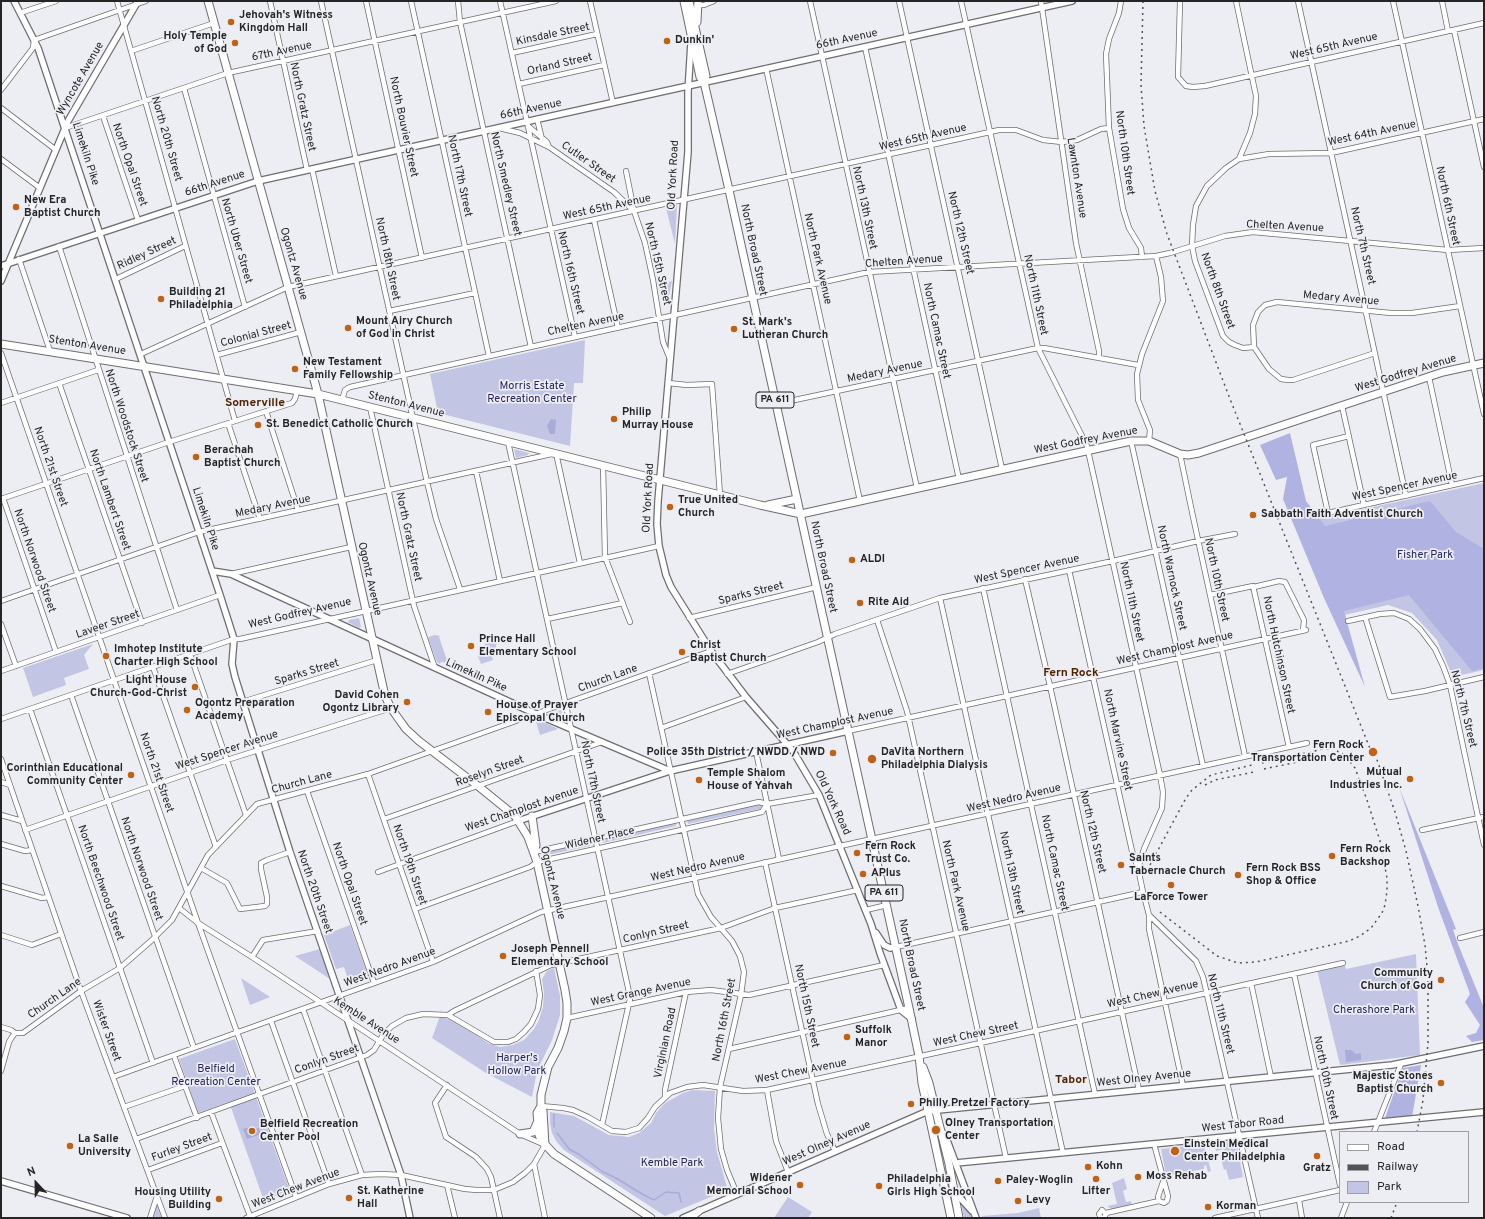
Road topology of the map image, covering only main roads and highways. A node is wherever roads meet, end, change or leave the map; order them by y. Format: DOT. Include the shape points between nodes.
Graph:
graph roads {
  1 [pos="208,1"];
  2 [pos="684,1"];
  3 [pos="689,1"];
  4 [pos="698,3"];
  5 [pos="686,11"];
  6 [pos="695,38"];
  7 [pos="1,344"];
  8 [pos="1484,363"];
  9 [pos="318,394"];
  10 [pos="797,499"];
  11 [pos="760,505"];
  12 [pos="801,514"];
  13 [pos="532,816"];
  14 [pos="534,852"];
  15 [pos="541,1106"];
  16 [pos="931,1111"];
  17 [pos="538,1123"];
  18 [pos="520,1134"];
  19 [pos="545,1146"];
  20 [pos="632,1206"];
  21 [pos="699,1211"];
  22 [pos="639,1218"];
  23 [pos="651,1218"];
  24 [pos="690,1218"];
  25 [pos="951,1218"];
  26 [pos="959,1218"];
  1 -- 9 [label="main road, Ogontz Avenue"];
  2 -- 5 [label="main road, North Broad Street"];
  3 -- 5 [label="main road, PA 611"];
  3 -- 6 [label="main road, North Broad Street"];
  4 -- 6 [label="main road, Old York Road / PA 611"];
  5 -- 6 [label="main road, North Broad Street / PA 611"];
  6 -- 10 [label="main road, North Broad Street / PA 611" via="706,76 704,82"];
  7 -- 9 [label="main road, Stenton Avenue"];
  8 -- 12 [label="main road, West Godfrey Avenue" via="1429,377 1199,453 1180,454 1149,441 1131,441"];
  9 -- 11 [label="main road, Stenton Avenue"];
  9 -- 14 [label="main road, Ogontz Avenue" via="382,685 391,708 406,729 509,811 528,837"];
  10 -- 11 [label="main road" via="774,505"];
  10 -- 12 [label="main road, North Broad Street / PA 611"];
  11 -- 12 [label="main road, Stenton Avenue"];
  12 -- 16 [label="main road, North Broad Street / PA 611" via="919,1056 929,1083"];
  13 -- 14 [label="main road" via="536,845"];
  14 -- 15 [label="main road, Ogontz Avenue" via="560,964 567,1018 560,1042 548,1067"];
  15 -- 17 [label="main road, Ogontz Avenue" via="537,1113"];
  15 -- 19 [label="main road, Ogontz Avenue"];
  16 -- 25 [label="main road, North Broad Street / PA 611"];
  16 -- 26 [label="main road, North Broad Street / PA 611" via="939,1128 949,1164"];
  17 -- 18 [label="main road" via="533,1132"];
  17 -- 19 [label="main road, Ogontz Avenue" via="539,1135"];
  19 -- 20 [label="main road"];
  20 -- 22 [label="main road"];
  20 -- 23 [label="main road"];
  21 -- 24 [label="main road"];
}
